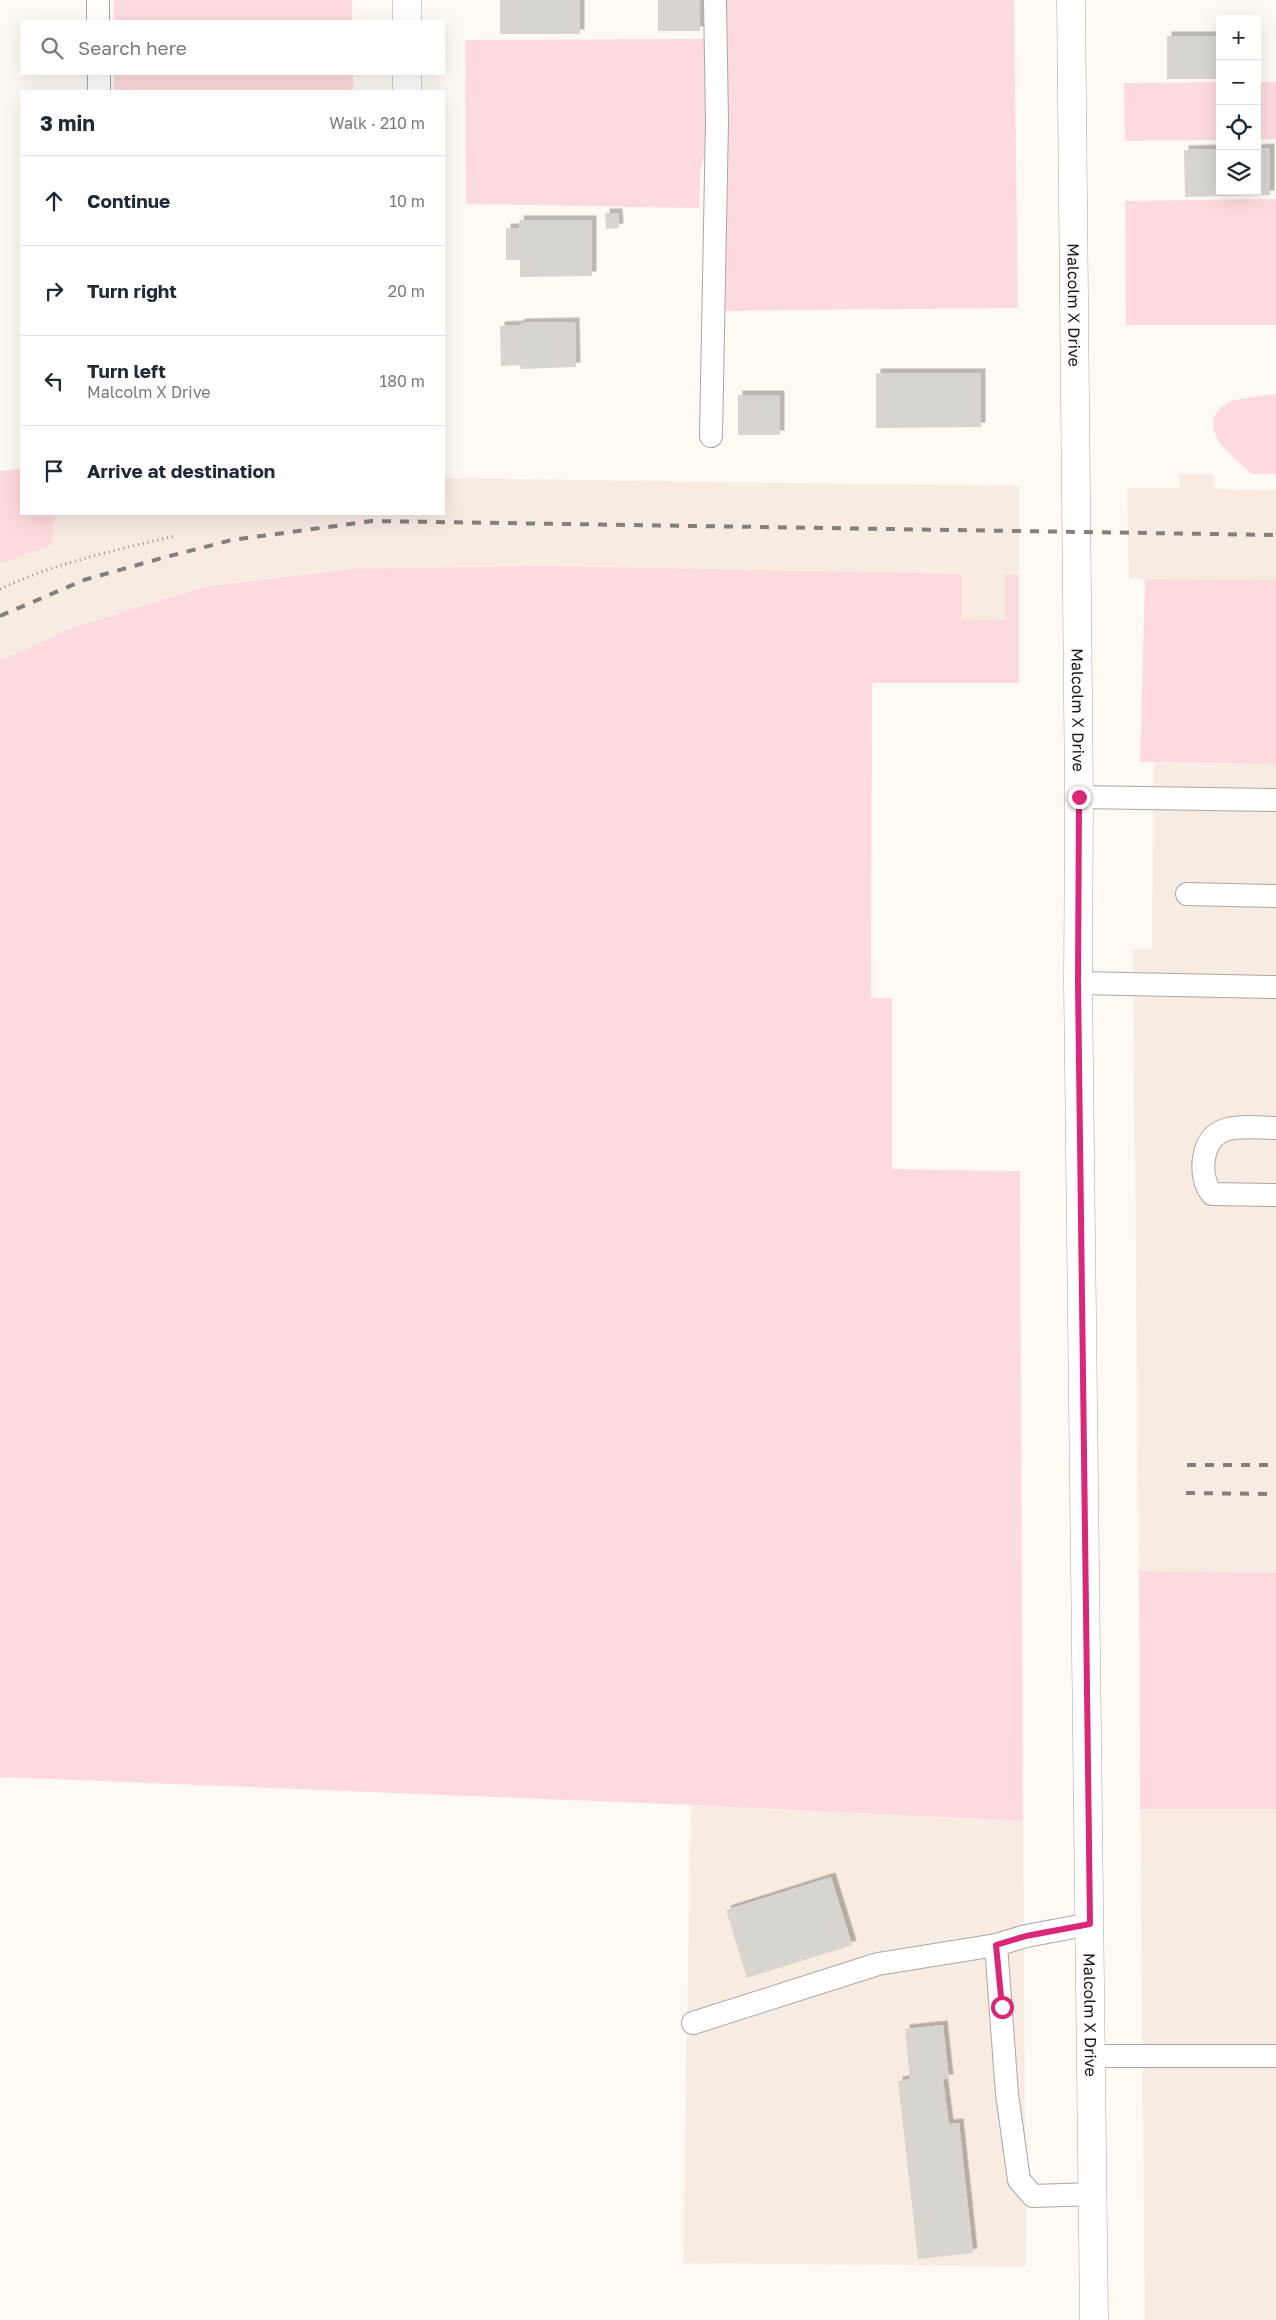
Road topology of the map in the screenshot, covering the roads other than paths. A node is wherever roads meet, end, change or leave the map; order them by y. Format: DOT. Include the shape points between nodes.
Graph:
graph roads {
  1 [pos="98,0"];
  2 [pos="407,0"];
  3 [pos="715,0"];
  4 [pos="1071,0"];
  5 [pos="98,20"];
  6 [pos="407,20"];
  7 [pos="99,75"];
  8 [pos="407,75"];
  9 [pos="99,90"];
  10 [pos="408,90"];
  11 [pos="711,436"];
  12 [pos="1079,797"];
  13 [pos="1276,800"];
  14 [pos="1187,894"];
  15 [pos="1276,896"];
  16 [pos="1078,983"];
  17 [pos="1276,987"];
  18 [pos="1276,1128"];
  19 [pos="1276,1195"];
  20 [pos="1090,1924"];
  21 [pos="996,1945"];
  22 [pos="693,2023"];
  23 [pos="1091,2056"];
  24 [pos="1276,2056"];
  25 [pos="1093,2194"];
  26 [pos="1094,2320"];
  1 -- 5 [label="lane"];
  2 -- 6 [label="street"];
  3 -- 11 [label="lane" via="717,121"];
  4 -- 12 [label="street, Malcolm X Drive"];
  7 -- 9 [label="lane"];
  8 -- 10 [label="street"];
  12 -- 13 [label="lane"];
  12 -- 16 [label="street, Malcolm X Drive"];
  14 -- 15 [label="lane"];
  16 -- 17 [label="lane"];
  16 -- 20 [label="street, Malcolm X Drive"];
  18 -- 19 [label="lane" via="1228,1128 1214,1135 1206,1146 1203,1176 1212,1194"];
  20 -- 21 [label="lane"];
  20 -- 23 [label="street, Malcolm X Drive"];
  21 -- 22 [label="lane" via="878,1964"];
  21 -- 25 [label="lane" via="1008,2094 1019,2180 1033,2196"];
  23 -- 24 [label="lane"];
  23 -- 25 [label="street, Malcolm X Drive"];
  25 -- 26 [label="street, Malcolm X Drive"];
}
